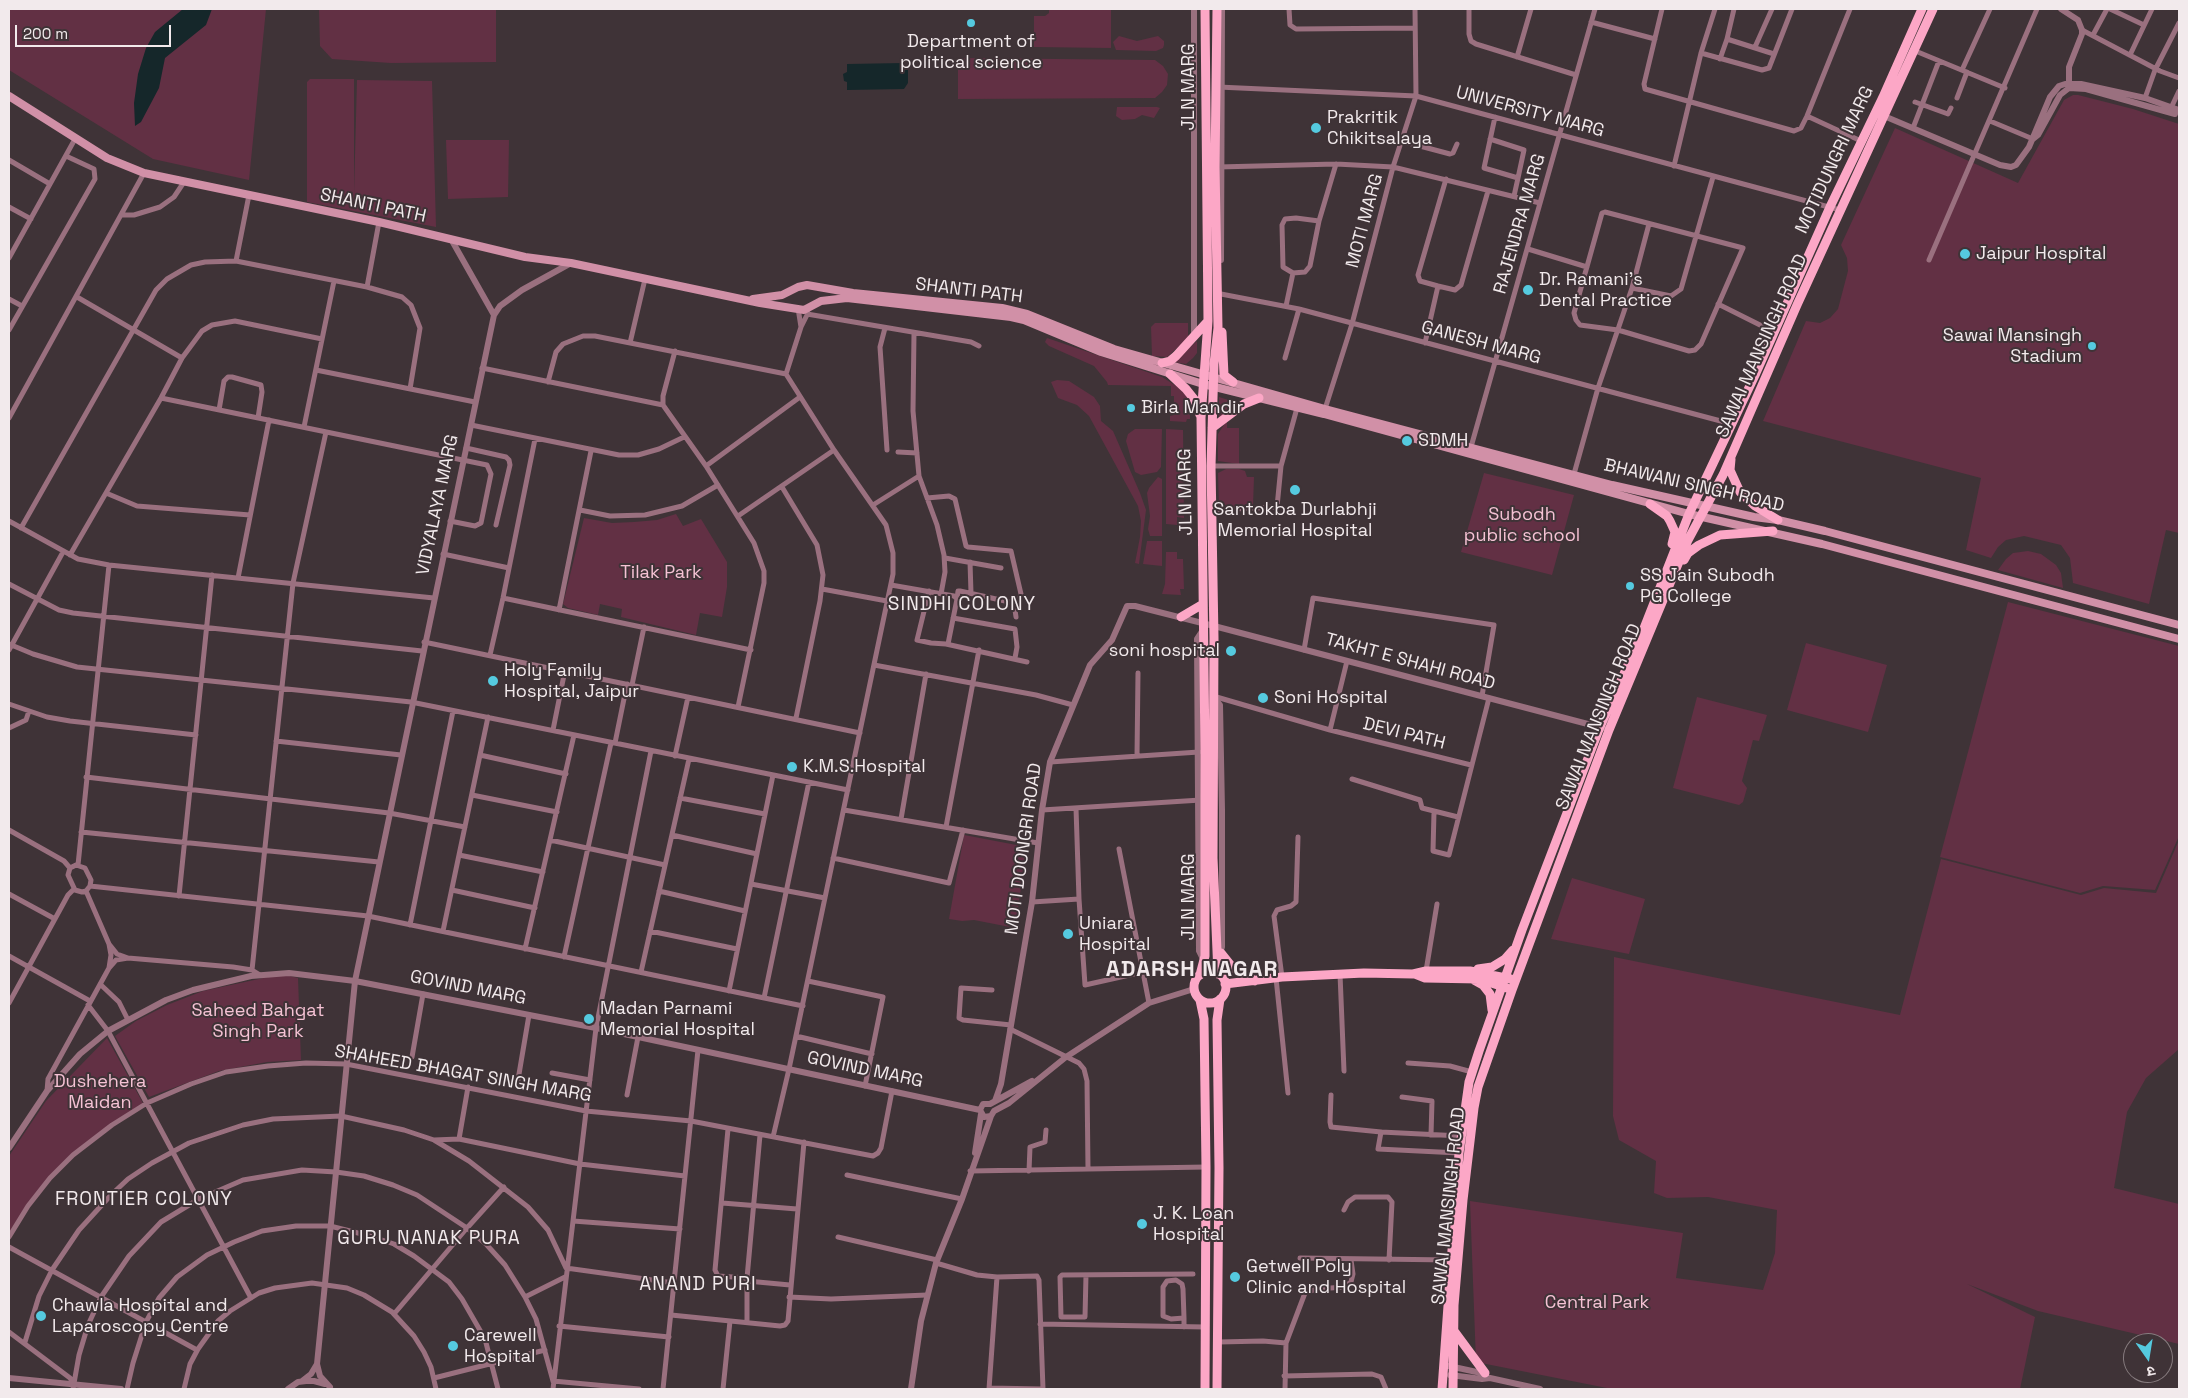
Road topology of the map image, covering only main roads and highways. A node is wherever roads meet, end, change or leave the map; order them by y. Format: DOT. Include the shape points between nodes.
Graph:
graph roads {
  1 [pos="1205,9"];
  2 [pos="1217,9"];
  3 [pos="1922,9"];
  4 [pos="1933,9"];
  5 [pos="9,96"];
  6 [pos="811,286"];
  7 [pos="795,289"];
  8 [pos="1219,293"];
  9 [pos="748,300"];
  10 [pos="796,308"];
  11 [pos="810,310"];
  12 [pos="1208,321"];
  13 [pos="1162,363"];
  14 [pos="1203,373"];
  15 [pos="1170,374"];
  16 [pos="1214,376"];
  17 [pos="1233,382"];
  18 [pos="1204,384"];
  19 [pos="1214,387"];
  20 [pos="1259,398"];
  21 [pos="1202,418"];
  22 [pos="1212,428"];
  23 [pos="1733,449"];
  24 [pos="1695,503"];
  25 [pos="1650,504"];
  26 [pos="1705,505"];
  27 [pos="1689,514"];
  28 [pos="1700,517"];
  29 [pos="1778,520"];
  30 [pos="1773,531"];
  31 [pos="1670,574"];
  32 [pos="1203,604"];
  33 [pos="1181,617"];
  34 [pos="2179,625"];
  35 [pos="2179,639"];
  36 [pos="1605,728"];
  37 [pos="1519,940"];
  38 [pos="1219,956"];
  39 [pos="1218,974"];
  40 [pos="1413,974"];
  41 [pos="1470,974"];
  42 [pos="1200,975"];
  43 [pos="1255,981"];
  44 [pos="1515,981"];
  45 [pos="1504,982"];
  46 [pos="1226,984"];
  47 [pos="1512,990"];
  48 [pos="1220,999"];
  49 [pos="1200,1000"];
  50 [pos="1492,1017"];
  51 [pos="1218,1214"];
  52 [pos="1205,1215"];
  53 [pos="1453,1329"];
  54 [pos="1487,1375"];
  55 [pos="1205,1389"];
  56 [pos="1217,1389"];
  57 [pos="1442,1389"];
  58 [pos="1453,1389"];
  1 -- 12 [label="main road, JLN MARG"];
  2 -- 8 [label="main road, JLN MARG"];
  3 -- 24 [label="main road, MOTIDUNGRI MARG"];
  4 -- 23 [label="main road, SAWAI MANSINGH ROAD"];
  5 -- 9 [label="main road, SHANTI PATH" via="107,158 144,173 379,222 525,257 571,263"];
  6 -- 7 [label="main road" via="802,285"];
  6 -- 11 [label="main road" via="816,294"];
  6 -- 13 [label="main road, SHANTI PATH" via="1010,310 1114,349"];
  7 -- 9 [label="main road"];
  7 -- 10 [label="main road" via="792,298"];
  8 -- 16 [label="main road, JLN MARG"];
  8 -- 17 [label="main road" via="1222,369"];
  9 -- 10 [label="main road, SHANTI PATH"];
  10 -- 11 [label="main road"];
  11 -- 15 [label="main road, BHAWANI SINGH ROAD" via="831,299 847,298 1011,316 1101,352"];
  12 -- 13 [label="main road" via="1170,362"];
  12 -- 14 [label="main road, JLN MARG"];
  13 -- 14 [label="main road, SHANTI PATH"];
  14 -- 16 [label="main road, BHAWANI SINGH ROAD"];
  14 -- 18 [label="main road, JLN MARG"];
  15 -- 18 [label="main road, BHAWANI SINGH ROAD"];
  15 -- 21 [label="main road" via="1194,399"];
  16 -- 17 [label="main road, BHAWANI SINGH ROAD"];
  16 -- 19 [label="main road, JLN MARG"];
  17 -- 24 [label="main road, BHAWANI SINGH ROAD" via="1325,409"];
  18 -- 19 [label="main road, BHAWANI SINGH ROAD"];
  18 -- 21 [label="main road, JLN MARG"];
  19 -- 20 [label="main road, BHAWANI SINGH ROAD"];
  19 -- 22 [label="main road, JLN MARG"];
  20 -- 22 [label="main road" via="1244,404"];
  20 -- 25 [label="main road, BHAWANI SINGH ROAD"];
  21 -- 32 [label="main road, JLN MARG"];
  22 -- 38 [label="main road, JLN MARG" via="1213,858"];
  23 -- 26 [label="main road, SAWAI MANSINGH ROAD" via="1723,475"];
  23 -- 29 [label="main road" via="1730,470 1740,492"];
  24 -- 26 [label="main road, BHAWANI SINGH ROAD"];
  24 -- 27 [label="main road, MOTIDUNGRI MARG"];
  25 -- 27 [label="main road, BHAWANI SINGH ROAD"];
  25 -- 31 [label="main road" via="1666,516 1675,532"];
  26 -- 28 [label="main road, SAWAI MANSINGH ROAD"];
  26 -- 29 [label="main road, BHAWANI SINGH ROAD"];
  27 -- 28 [label="main road, BHAWANI SINGH ROAD"];
  27 -- 31 [label="main road, MOTIDUNGRI MARG"];
  28 -- 30 [label="main road, BHAWANI SINGH ROAD"];
  28 -- 31 [label="main road, SAWAI MANSINGH ROAD"];
  29 -- 34 [label="main road, BHAWANI SINGH ROAD"];
  30 -- 31 [label="main road" via="1732,533 1713,538 1688,553"];
  30 -- 35 [label="main road, BHAWANI SINGH ROAD"];
  31 -- 36 [label="main road, SAWAI MANSINGH ROAD"];
  32 -- 33 [label="main road"];
  32 -- 42 [label="main road, JLN MARG" via="1204,960"];
  36 -- 37 [label="main road"];
  36 -- 44 [label="main road, SAWAI MANSINGH ROAD"];
  37 -- 41 [label="main road" via="1505,959"];
  37 -- 45 [label="main road"];
  38 -- 39 [label="main road, JLN MARG"];
  38 -- 43 [label="main road"];
  39 -- 42 [label="main road" via="1209,971"];
  39 -- 46 [label="main road"];
  40 -- 41 [label="main road" via="1426,971"];
  40 -- 41 [label="main road" via="1425,978"];
  40 -- 43 [label="main road" via="1340,974"];
  41 -- 45 [label="main road"];
  41 -- 50 [label="main road" via="1490,994"];
  42 -- 49 [label="main road" via="1194,989"];
  43 -- 46 [label="main road"];
  44 -- 45 [label="main road"];
  44 -- 47 [label="main road, SAWAI MANSINGH ROAD"];
  45 -- 47 [label="main road"];
  45 -- 50 [label="main road"];
  46 -- 48 [label="main road"];
  47 -- 53 [label="main road, SAWAI MANSINGH ROAD" via="1478,1087 1474,1108 1462,1200"];
  48 -- 49 [label="main road" via="1211,1003"];
  48 -- 51 [label="main road" via="1217,1020"];
  49 -- 52 [label="main road" via="1204,1019"];
  50 -- 57 [label="main road" via="1472,1072 1460,1136"];
  51 -- 52 [label="main road"];
  51 -- 56 [label="main road"];
  52 -- 55 [label="main road"];
  53 -- 54 [label="main road"];
  53 -- 58 [label="main road, SAWAI MANSINGH ROAD"];
}
